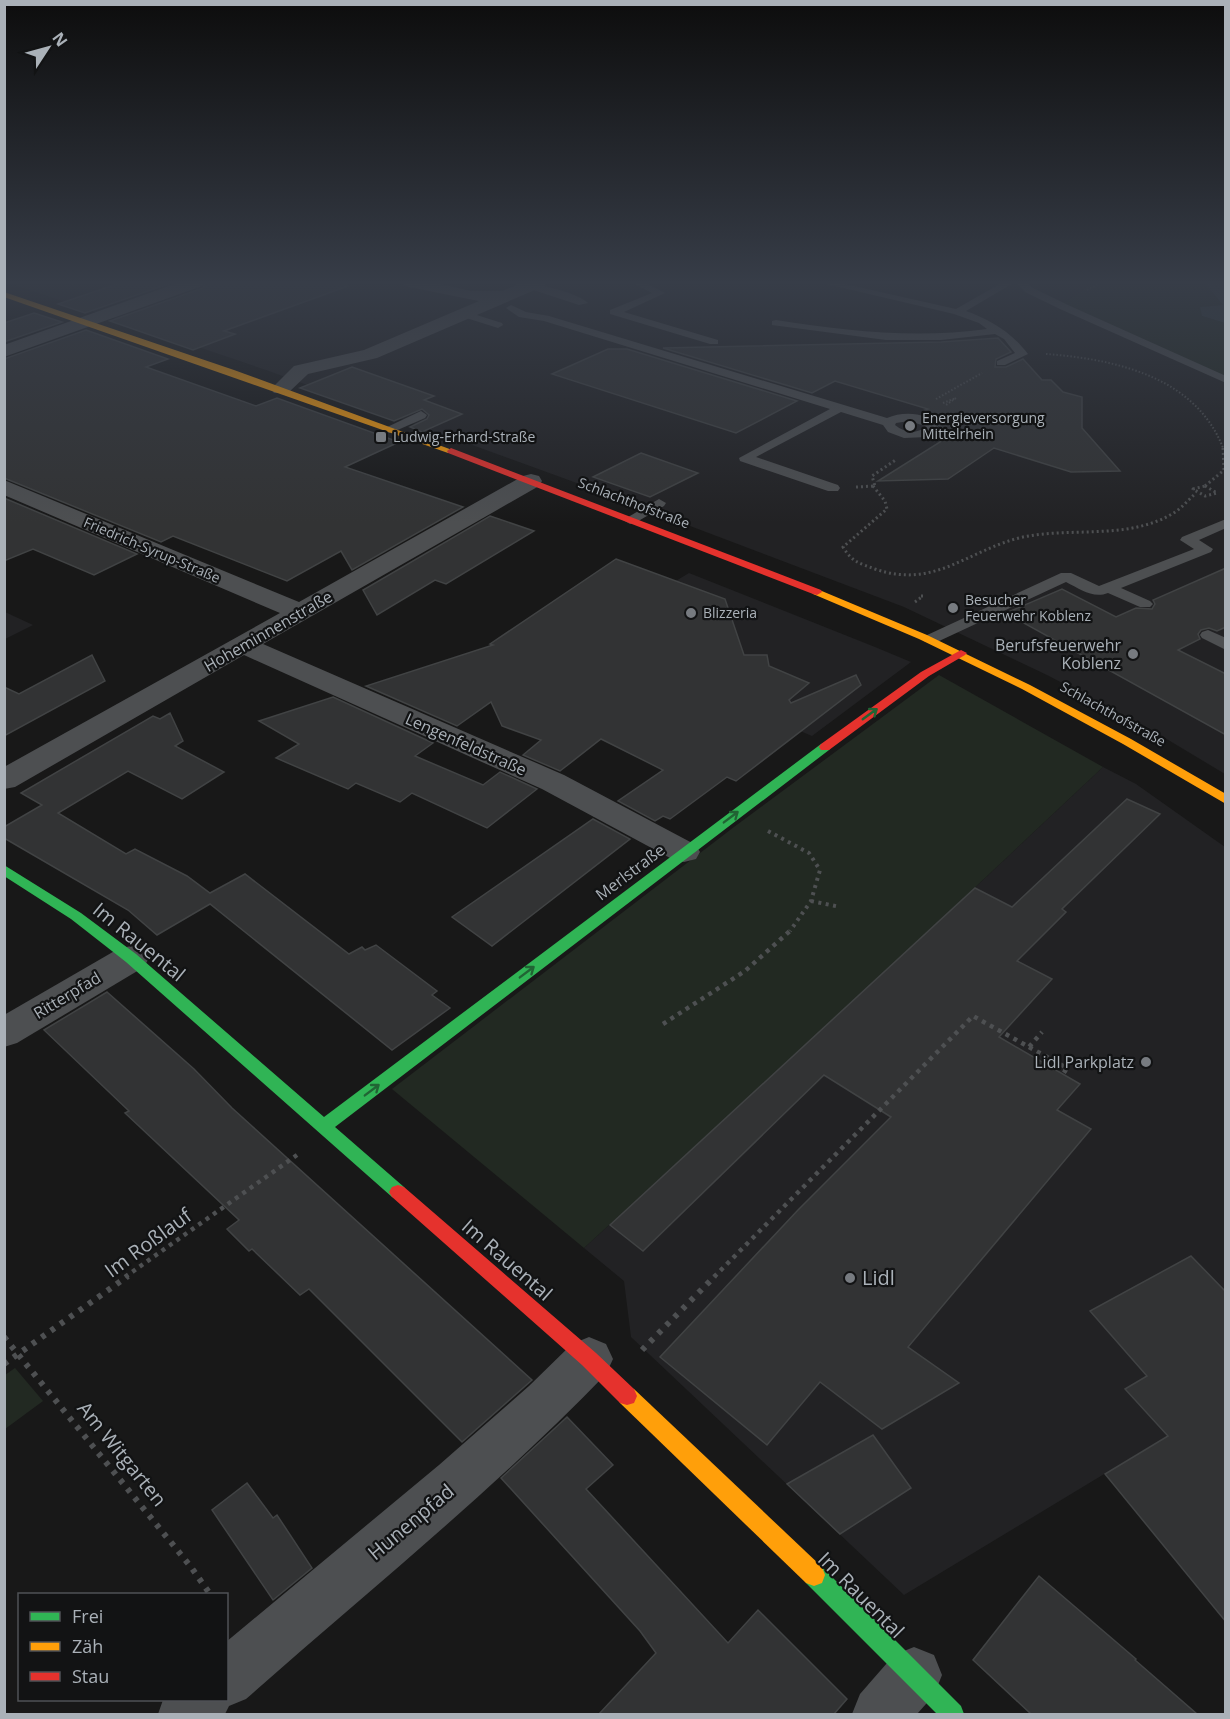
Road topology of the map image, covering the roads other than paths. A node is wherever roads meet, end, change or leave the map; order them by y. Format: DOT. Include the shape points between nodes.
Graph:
graph roads {
  1 [pos="204,362"];
  2 [pos="335,362"];
  3 [pos="689,362"];
  4 [pos="1186,362"];
  5 [pos="1226,380"];
  6 [pos="281,389"];
  7 [pos="840,408"];
  8 [pos="421,415"];
  9 [pos="889,423"];
  10 [pos="389,429"];
  11 [pos="531,481"];
  12 [pos="4,487"];
  13 [pos="833,488"];
  14 [pos="659,504"];
  15 [pos="630,520"];
  16 [pos="1226,523"];
  17 [pos="1109,588"];
  18 [pos="1145,604"];
  19 [pos="300,612"];
  20 [pos="1208,635"];
  21 [pos="931,639"];
  22 [pos="243,645"];
  23 [pos="1226,645"];
  24 [pos="961,653"];
  25 [pos="4,780"];
  26 [pos="1226,800"];
  27 [pos="684,852"];
  28 [pos="4,869"];
  29 [pos="131,958"];
  30 [pos="4,1033"];
  31 [pos="325,1125"];
  32 [pos="612,1357"];
  33 [pos="228,1677"];
  34 [pos="897,1695"];
  35 [pos="202,1701"];
  36 [pos="186,1714"];
  37 [pos="953,1714"];
  1 -- 6 [label="main road, Schlachthofstraße"];
  2 -- 6 [label="street" via="302,370"];
  3 -- 7 [label="lane"];
  4 -- 5 [label="lane"];
  6 -- 10 [label="main road, Schlachthofstraße"];
  7 -- 9 [label="lane"];
  7 -- 13 [label="lane" via="745,458"];
  8 -- 10 [label="lane"];
  9 -- 9 [label="lane" via="910,417 933,428 928,434 906,435 894,431"];
  10 -- 11 [label="main road, Schlachthofstraße"];
  11 -- 15 [label="main road, Schlachthofstraße"];
  11 -- 19 [label="street, Hoheminnenstraße"];
  12 -- 19 [label="street, Friedrich-Syrup-Straße"];
  14 -- 15 [label="lane"];
  15 -- 21 [label="main road, Schlachthofstraße"];
  16 -- 17 [label="lane" via="1187,540 1206,549"];
  17 -- 18 [label="lane"];
  17 -- 21 [label="lane" via="1098,592 1066,576 969,617"];
  19 -- 22 [label="street, Hoheminnenstraße"];
  20 -- 23 [label="lane"];
  21 -- 24 [label="main road, Schlachthofstraße"];
  22 -- 25 [label="street, Hoheminnenstraße"];
  22 -- 27 [label="street, Lengenfeldstraße" via="553,782"];
  24 -- 26 [label="main road, Schlachthofstraße" via="1087,717"];
  27 -- 24 [label="main road, Merlstraße, one-way" via="925,674"];
  31 -- 27 [label="main road, Merlstraße, one-way"];
  28 -- 29 [label="main road, Im Rauental"];
  29 -- 30 [label="street, Ritterpfad"];
  29 -- 31 [label="main road, Im Rauental"];
  31 -- 32 [label="main road, Im Rauental"];
  32 -- 33 [label="street, Hunenpfad" via="560,1390"];
  32 -- 34 [label="main road, Im Rauental" via="830,1590"];
  34 -- 37 [label="main road, Im Rauental"];
  35 -- 36 [label="street"];
}
